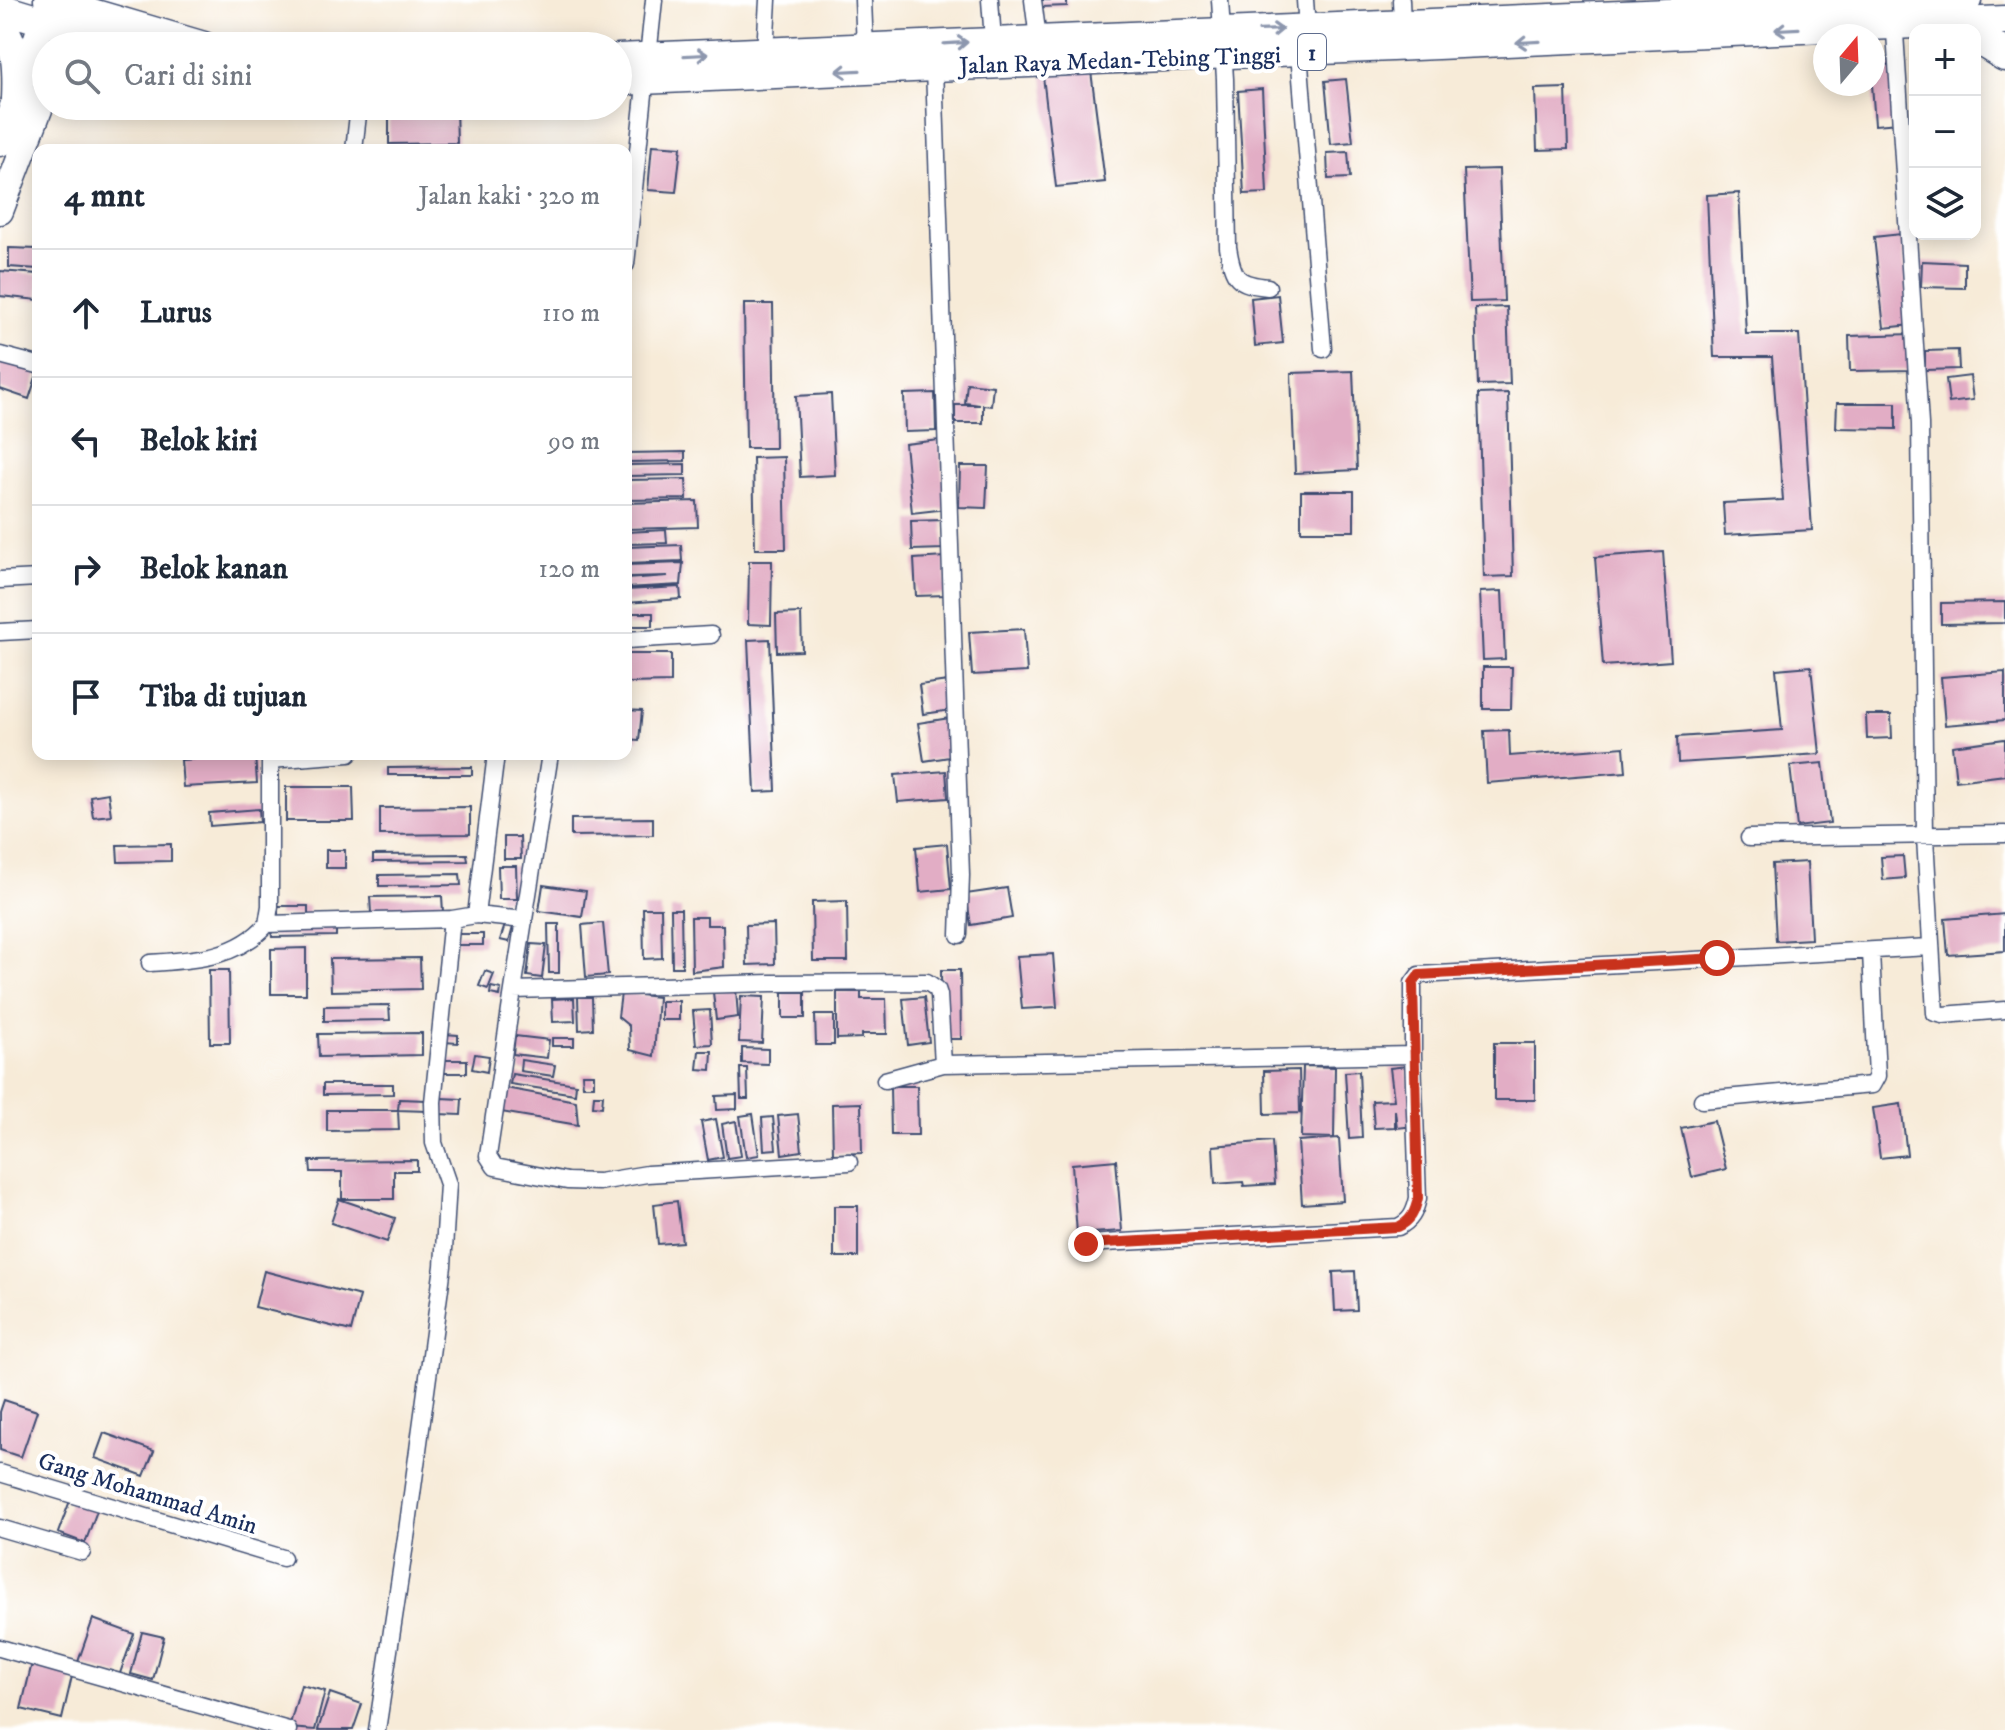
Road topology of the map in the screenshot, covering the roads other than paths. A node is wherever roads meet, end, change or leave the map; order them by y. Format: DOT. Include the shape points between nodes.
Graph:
graph roads {
  1 [pos="127,0"];
  2 [pos="654,0"];
  3 [pos="768,0"];
  4 [pos="863,0"];
  5 [pos="990,0"];
  6 [pos="1033,0"];
  7 [pos="1220,0"];
  8 [pos="1305,0"];
  9 [pos="1697,5"];
  10 [pos="48,6"];
  11 [pos="0,8"];
  12 [pos="1961,10"];
  13 [pos="1401,12"];
  14 [pos="1894,14"];
  15 [pos="2005,20"];
  16 [pos="74,22"];
  17 [pos="0,24"];
  18 [pos="39,32"];
  19 [pos="95,32"];
  20 [pos="129,32"];
  21 [pos="176,32"];
  22 [pos="1478,32"];
  23 [pos="1038,39"];
  24 [pos="993,40"];
  25 [pos="1981,40"];
  26 [pos="1303,41"];
  27 [pos="1223,43"];
  28 [pos="765,52"];
  29 [pos="32,53"];
  30 [pos="882,55"];
  31 [pos="2005,55"];
  32 [pos="934,67"];
  33 [pos="636,73"];
  34 [pos="16,100"];
  35 [pos="35,120"];
  36 [pos="357,120"];
  37 [pos="0,143"];
  38 [pos="355,144"];
  39 [pos="632,149"];
  40 [pos="0,211"];
  41 [pos="1268,287"];
  42 [pos="1323,349"];
  43 [pos="0,355"];
  44 [pos="32,363"];
  45 [pos="32,578"];
  46 [pos="0,580"];
  47 [pos="32,630"];
  48 [pos="0,632"];
  49 [pos="711,635"];
  50 [pos="632,640"];
  51 [pos="270,760"];
  52 [pos="495,760"];
  53 [pos="549,760"];
  54 [pos="2005,834"];
  55 [pos="1925,837"];
  56 [pos="1749,838"];
  57 [pos="476,915"];
  58 [pos="452,919"];
  59 [pos="524,920"];
  60 [pos="267,924"];
  61 [pos="959,935"];
  62 [pos="1930,947"];
  63 [pos="1871,952"];
  64 [pos="150,963"];
  65 [pos="513,990"];
  66 [pos="2005,1010"];
  67 [pos="1413,1055"];
  68 [pos="943,1064"];
  69 [pos="885,1080"];
  70 [pos="1702,1100"];
  71 [pos="849,1162"];
  72 [pos="1086,1244"];
  73 [pos="0,1473"];
  74 [pos="0,1528"];
  75 [pos="82,1552"];
  76 [pos="283,1558"];
  77 [pos="0,1648"];
  78 [pos="288,1730"];
  79 [pos="377,1730"];
  1 -- 21 [label="highway" via="146,18"];
  2 -- 33 [label="street"];
  3 -- 28 [label="street"];
  4 -- 30 [label="street"];
  5 -- 24 [label="street"];
  6 -- 23 [label="street"];
  7 -- 27 [label="street"];
  8 -- 26 [label="street"];
  9 -- 14 [label="highway, Jalan Raya Medan-Tebing Tinggi / 1"];
  9 -- 22 [label="highway, Jalan Raya Medan-Tebing Tinggi / 1"];
  10 -- 11 [label="highway"];
  10 -- 16 [label="highway"];
  10 -- 18 [label="main road"];
  12 -- 14 [label="highway, Jalan Raya Medan-Tebing Tinggi / 1"];
  12 -- 15 [label="highway, Jalan Raya Medan-Tebing Tinggi / 1"];
  13 -- 22 [label="highway, Jalan Raya Medan-Tebing Tinggi / 1"];
  13 -- 26 [label="highway, Jalan Raya Medan-Tebing Tinggi / 1"];
  14 -- 22 [label="highway, Jalan Raya Medan-Tebing Tinggi / 1, one-way"];
  14 -- 55 [label="street" via="1920,424"];
  16 -- 19 [label="highway"];
  16 -- 20 [label="highway"];
  17 -- 34 [label="highway" via="15,59"];
  22 -- 26 [label="highway, Jalan Raya Medan-Tebing Tinggi / 1"];
  23 -- 24 [label="highway, Jalan Raya Medan-Tebing Tinggi / 1"];
  23 -- 27 [label="highway, Jalan Raya Medan-Tebing Tinggi / 1"];
  30 -- 24 [label="highway, Jalan Raya Medan-Tebing Tinggi / 1, one-way"];
  25 -- 31 [label="highway"];
  26 -- 27 [label="highway, Jalan Raya Medan-Tebing Tinggi / 1"];
  26 -- 42 [label="street"];
  27 -- 32 [label="highway, Jalan Raya Medan-Tebing Tinggi / 1"];
  27 -- 41 [label="street" via="1231,268 1247,285"];
  28 -- 30 [label="highway, Jalan Raya Medan-Tebing Tinggi / 1"];
  33 -- 28 [label="highway, Jalan Raya Medan-Tebing Tinggi / 1, one-way"];
  29 -- 34 [label="main road"];
  30 -- 32 [label="highway, Jalan Raya Medan-Tebing Tinggi / 1"];
  30 -- 33 [label="highway, Jalan Raya Medan-Tebing Tinggi / 1, one-way"];
  32 -- 61 [label="street"];
  33 -- 39 [label="street"];
  34 -- 37 [label="main road"];
  35 -- 40 [label="main road"];
  36 -- 38 [label="street"];
  43 -- 44 [label="street"];
  45 -- 46 [label="street"];
  47 -- 48 [label="street"];
  49 -- 50 [label="street"];
  51 -- 60 [label="street"];
  52 -- 57 [label="street"];
  53 -- 59 [label="street"];
  54 -- 55 [label="street"];
  55 -- 56 [label="street"];
  55 -- 62 [label="street"];
  57 -- 58 [label="street"];
  57 -- 59 [label="street"];
  58 -- 60 [label="street"];
  58 -- 79 [label="street" via="433,1102 434,1143 448,1184 443,1266"];
  59 -- 65 [label="street"];
  60 -- 64 [label="street" via="250,941 220,954"];
  62 -- 63 [label="street"];
  62 -- 66 [label="street" via="1935,1013"];
  63 -- 67 [label="street" via="1419,975 1413,983"];
  63 -- 70 [label="street" via="1877,1067 1872,1085"];
  65 -- 68 [label="street" via="927,982 939,995"];
  65 -- 71 [label="street" via="488,1156 495,1167 599,1182 647,1174"];
  67 -- 68 [label="street"];
  67 -- 72 [label="street" via="1418,1198 1405,1224"];
  68 -- 69 [label="street"];
  73 -- 76 [label="street, Gang Mohammad Amin"];
  74 -- 75 [label="street"];
  77 -- 78 [label="street"];
}
